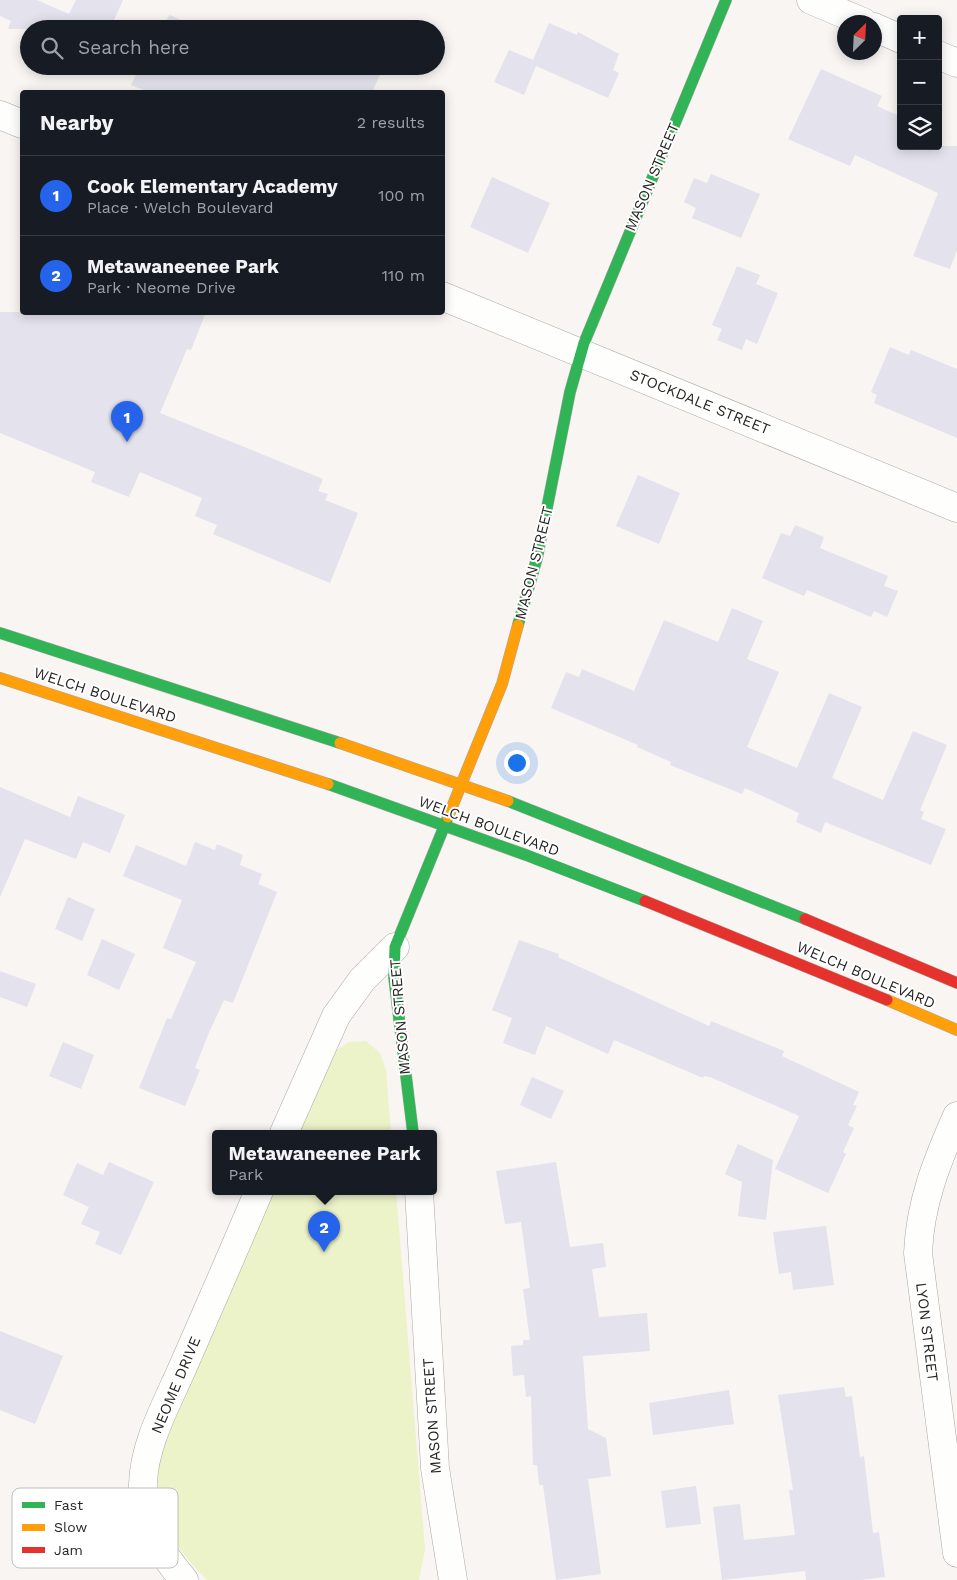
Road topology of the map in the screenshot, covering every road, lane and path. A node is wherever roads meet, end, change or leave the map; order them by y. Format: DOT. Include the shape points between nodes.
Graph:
graph roads {
  1 [pos="726,0"];
  2 [pos="811,0"];
  3 [pos="846,15"];
  4 [pos="882,30"];
  5 [pos="897,36"];
  6 [pos="942,57"];
  7 [pos="957,63"];
  8 [pos="0,115"];
  9 [pos="20,123"];
  10 [pos="445,297"];
  11 [pos="580,353"];
  12 [pos="957,508"];
  13 [pos="0,633"];
  14 [pos="0,678"];
  15 [pos="461,784"];
  16 [pos="444,825"];
  17 [pos="395,948"];
  18 [pos="957,983"];
  19 [pos="957,1030"];
  20 [pos="957,1116"];
  21 [pos="285,1130"];
  22 [pos="413,1130"];
  23 [pos="258,1195"];
  24 [pos="420,1195"];
  25 [pos="144,1488"];
  26 [pos="957,1554"];
  27 [pos="174,1568"];
  28 [pos="184,1580"];
  29 [pos="453,1580"];
  1 -- 11 [label="main road, MASON STREET"];
  2 -- 3 [label="street"];
  4 -- 5 [label="street"];
  6 -- 7 [label="street"];
  8 -- 9 [label="street"];
  10 -- 11 [label="street, STOCKDALE STREET"];
  11 -- 12 [label="street, STOCKDALE STREET"];
  11 -- 15 [label="main road, MASON STREET" via="529,591 502,684"];
  13 -- 15 [label="main road, WELCH BOULEVARD"];
  14 -- 16 [label="main road, WELCH BOULEVARD" via="163,729"];
  15 -- 16 [label="main road, MASON STREET"];
  15 -- 18 [label="main road, WELCH BOULEVARD" via="723,885"];
  16 -- 17 [label="main road, MASON STREET"];
  16 -- 19 [label="main road, WELCH BOULEVARD" via="722,931"];
  17 -- 21 [label="street" via="362,980 336,1016"];
  17 -- 22 [label="main road, MASON STREET" via="394,977"];
  20 -- 26 [label="street, LYON STREET" via="925,1197 918,1253"];
  23 -- 25 [label="street, NEOME DRIVE" via="160,1420 145,1469"];
  24 -- 29 [label="street, MASON STREET" via="434,1458"];
  27 -- 28 [label="street, NEOME DRIVE"];
}
